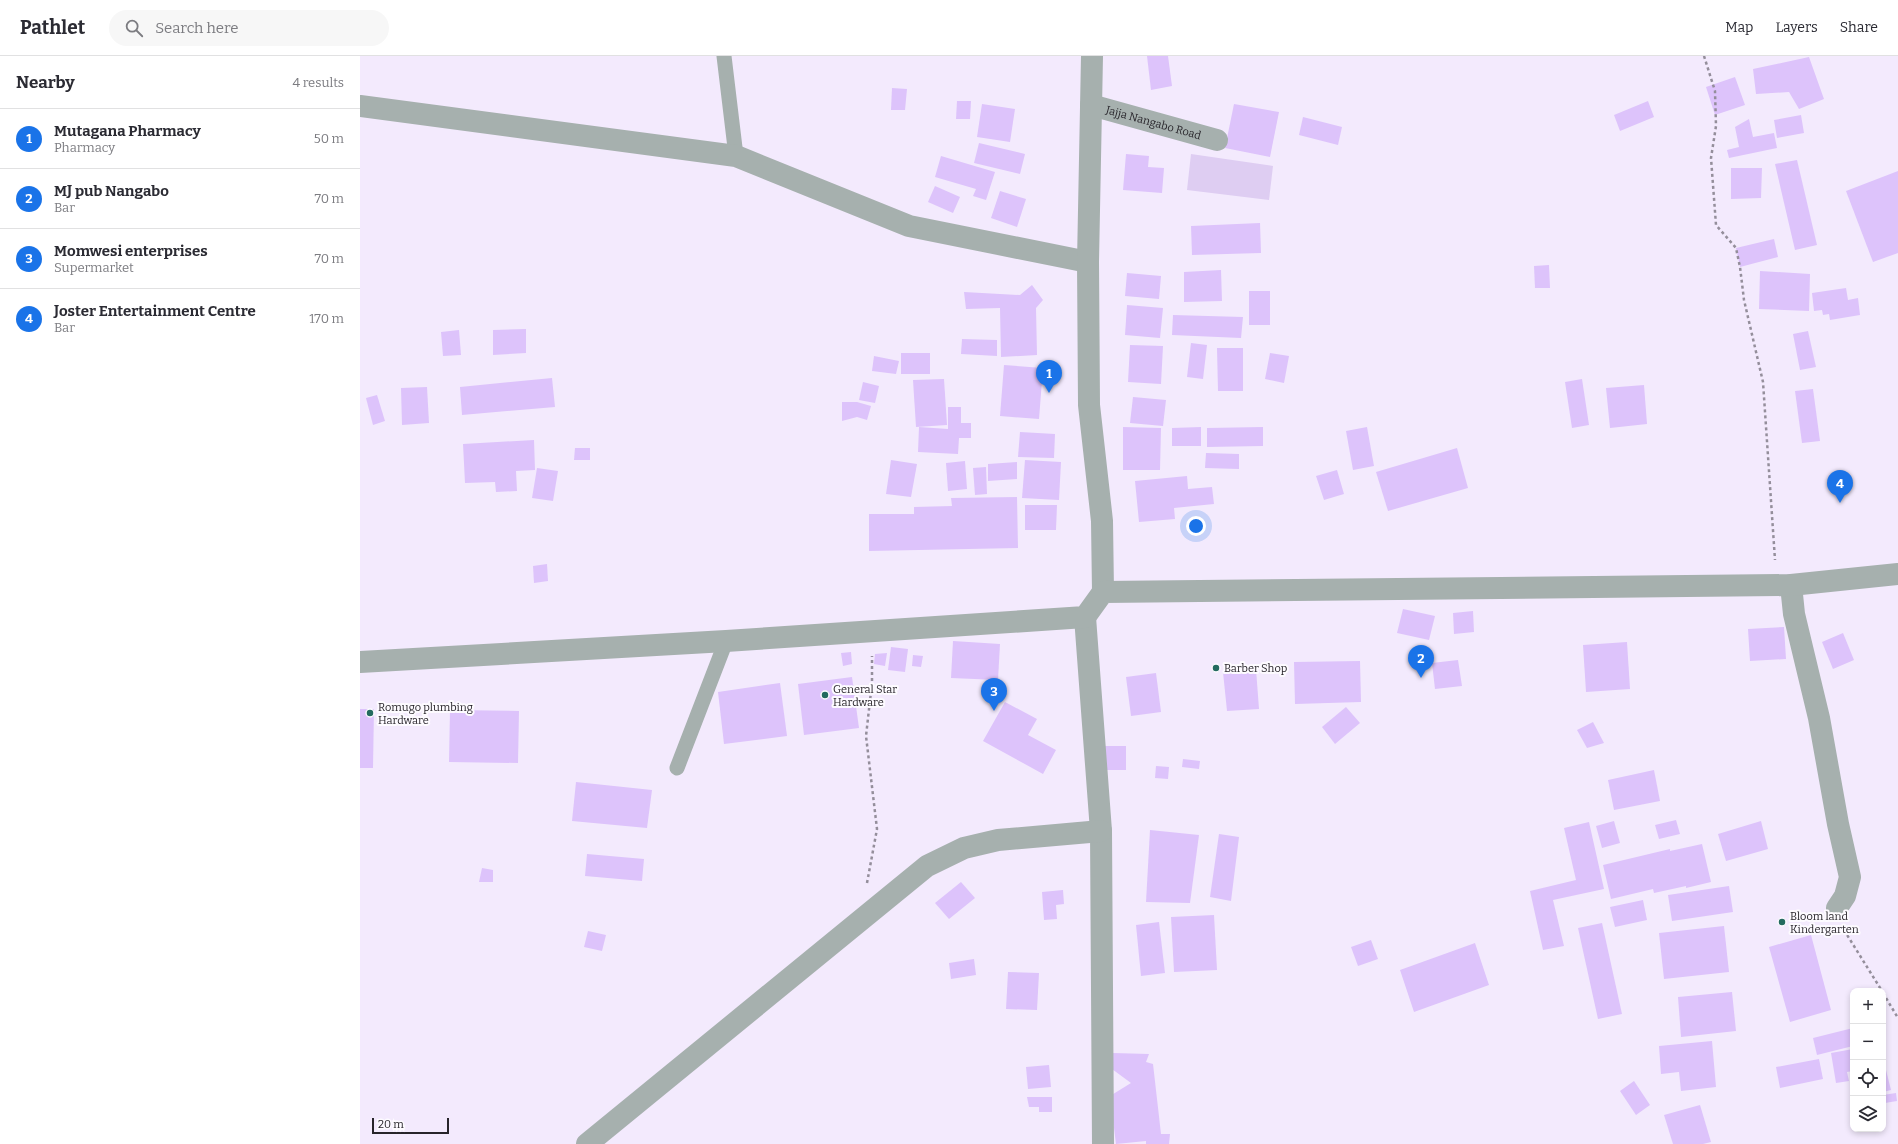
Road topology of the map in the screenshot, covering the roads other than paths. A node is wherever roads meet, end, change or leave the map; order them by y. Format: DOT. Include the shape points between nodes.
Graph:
graph roads {
  1 [pos="724,56"];
  2 [pos="1092,56"];
  3 [pos="1091,105"];
  4 [pos="360,106"];
  5 [pos="1217,140"];
  6 [pos="736,156"];
  7 [pos="1088,262"];
  8 [pos="1898,574"];
  9 [pos="1783,585"];
  10 [pos="1103,592"];
  11 [pos="1085,617"];
  12 [pos="726,642"];
  13 [pos="360,662"];
  14 [pos="677,768"];
  15 [pos="1101,830"];
  16 [pos="1837,908"];
  17 [pos="587,1144"];
  18 [pos="1103,1144"];
  1 -- 6 [label="lane"];
  2 -- 3 [label="street"];
  3 -- 5 [label="street, Jajja Nangabo Road"];
  3 -- 7 [label="street"];
  4 -- 6 [label="street"];
  6 -- 7 [label="street" via="909,226"];
  7 -- 10 [label="street" via="1089,405 1102,521"];
  8 -- 9 [label="street"];
  9 -- 10 [label="street"];
  9 -- 16 [label="street" via="1794,614 1819,718 1850,877 1845,896"];
  10 -- 11 [label="street"];
  11 -- 12 [label="street"];
  11 -- 15 [label="street"];
  12 -- 13 [label="street"];
  12 -- 14 [label="lane"];
  15 -- 17 [label="street" via="998,840 964,848 927,866"];
  15 -- 18 [label="street"];
}
